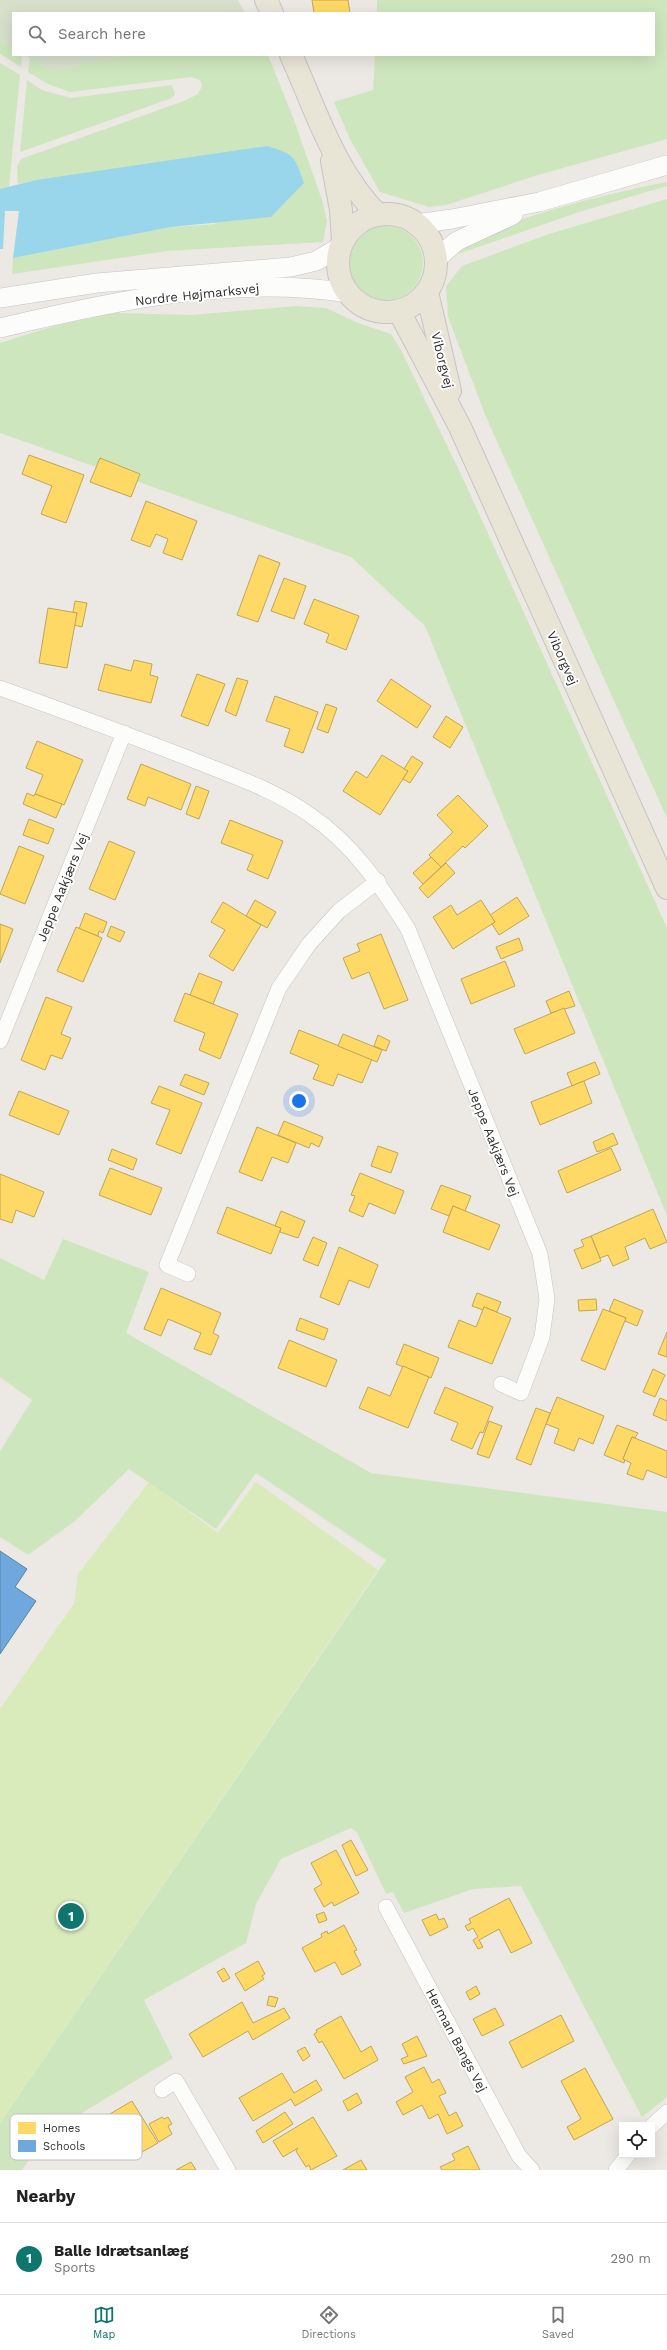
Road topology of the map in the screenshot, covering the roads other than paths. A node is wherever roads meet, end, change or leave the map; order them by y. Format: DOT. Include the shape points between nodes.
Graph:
graph roads {
  1 [pos="266,0"];
  2 [pos="272,12"];
  3 [pos="291,56"];
  4 [pos="330,148"];
  5 [pos="667,165"];
  6 [pos="540,202"];
  7 [pos="378,215"];
  8 [pos="416,224"];
  9 [pos="342,244"];
  10 [pos="436,258"];
  11 [pos="427,292"];
  12 [pos="348,293"];
  13 [pos="0,298"];
  14 [pos="399,311"];
  15 [pos="0,328"];
  16 [pos="460,427"];
  17 [pos="0,688"];
  18 [pos="124,733"];
  19 [pos="378,881"];
  20 [pos="667,888"];
  21 [pos="0,1042"];
  22 [pos="188,1274"];
  23 [pos="501,1384"];
  24 [pos="386,1907"];
  25 [pos="162,2090"];
  26 [pos="667,2112"];
  27 [pos="655,2123"];
  28 [pos="626,2158"];
  29 [pos="228,2170"];
  30 [pos="532,2170"];
  31 [pos="616,2170"];
  1 -- 2 [label="main road"];
  3 -- 4 [label="main road"];
  4 -- 7 [label="main road" via="360,196"];
  4 -- 9 [label="main road" via="341,210"];
  5 -- 6 [label="street"];
  6 -- 8 [label="street" via="452,220"];
  6 -- 10 [label="street" via="457,241"];
  7 -- 8 [label="main road" via="399,216"];
  7 -- 9 [label="main road" via="354,227"];
  8 -- 10 [label="main road" via="426,233"];
  9 -- 12 [label="main road" via="338,271"];
  9 -- 13 [label="street, Nordre Højmarksvej" via="316,261 291,267 97,283"];
  10 -- 11 [label="main road" via="435,276"];
  11 -- 14 [label="main road" via="419,300"];
  11 -- 16 [label="main road, Viborgvej"];
  12 -- 14 [label="main road" via="360,305 372,310 386,313"];
  12 -- 15 [label="street, Nordre Højmarksvej" via="273,286 198,291 129,300"];
  14 -- 16 [label="main road, Viborgvej"];
  16 -- 20 [label="main road, Viborgvej"];
  17 -- 18 [label="street, Jeppe Aakjærs Vej"];
  18 -- 19 [label="street, Jeppe Aakjærs Vej" via="268,790 310,815 344,844"];
  18 -- 21 [label="street, Jeppe Aakjærs Vej"];
  19 -- 22 [label="street" via="339,911 309,944 279,988 167,1265"];
  19 -- 23 [label="street, Jeppe Aakjærs Vej" via="408,929 540,1254 547,1299 542,1337 521,1393"];
  24 -- 30 [label="street, Herman Bangs Vej" via="520,2156"];
  25 -- 29 [label="street" via="176,2081"];
  26 -- 27 [label="street"];
  28 -- 31 [label="street"];
}
